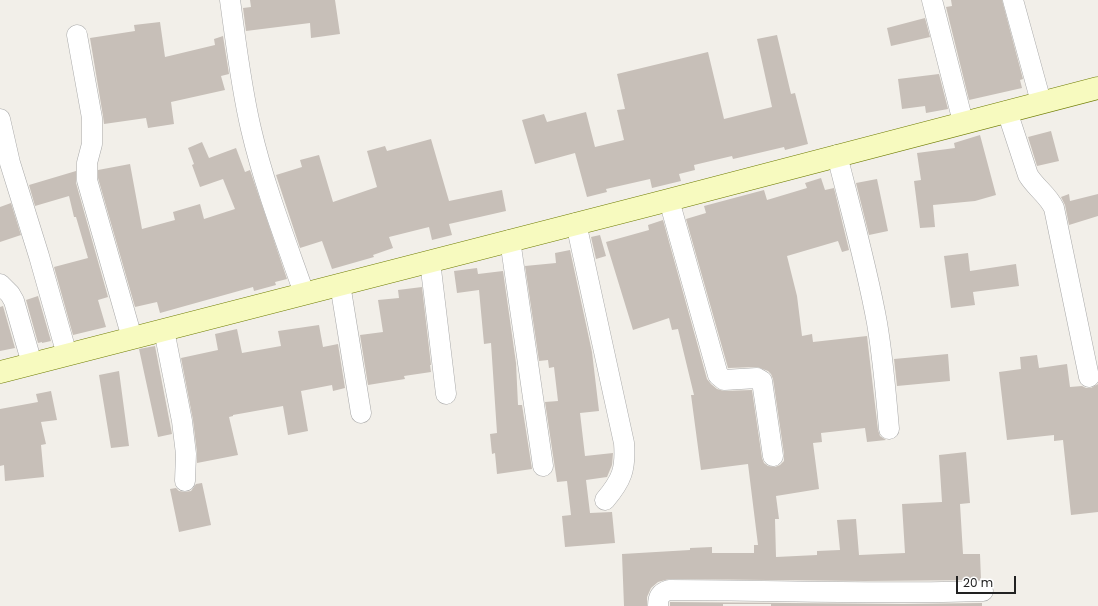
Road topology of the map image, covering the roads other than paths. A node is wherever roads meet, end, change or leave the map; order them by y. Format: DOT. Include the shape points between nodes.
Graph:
graph roads {
  1 [pos="230,0"];
  2 [pos="932,0"];
  3 [pos="1013,0"];
  4 [pos="77,35"];
  5 [pos="1098,88"];
  6 [pos="1041,102"];
  7 [pos="1007,111"];
  8 [pos="0,119"];
  9 [pos="963,122"];
  10 [pos="837,155"];
  11 [pos="668,200"];
  12 [pos="576,223"];
  13 [pos="510,240"];
  14 [pos="430,261"];
  15 [pos="0,284"];
  16 [pos="340,284"];
  17 [pos="304,294"];
  18 [pos="164,330"];
  19 [pos="132,338"];
  20 [pos="67,355"];
  21 [pos="32,364"];
  22 [pos="0,372"];
  23 [pos="1089,377"];
  24 [pos="446,394"];
  25 [pos="361,413"];
  26 [pos="889,429"];
  27 [pos="773,456"];
  28 [pos="543,466"];
  29 [pos="185,481"];
  30 [pos="605,500"];
  31 [pos="983,591"];
  32 [pos="730,598"];
  33 [pos="804,599"];
  34 [pos="875,600"];
  35 [pos="658,606"];
  1 -- 17 [label="street" via="251,130"];
  2 -- 9 [label="street"];
  3 -- 6 [label="street"];
  4 -- 19 [label="street" via="92,118 92,144 87,163 87,180"];
  5 -- 6 [label="street"];
  6 -- 7 [label="street"];
  7 -- 9 [label="street"];
  7 -- 23 [label="street" via="1028,175 1054,208"];
  8 -- 20 [label="street" via="10,162"];
  9 -- 10 [label="street"];
  10 -- 11 [label="street"];
  10 -- 26 [label="street" via="877,323"];
  11 -- 12 [label="street"];
  11 -- 27 [label="street" via="718,375 728,381 757,378 762,381"];
  12 -- 13 [label="street"];
  12 -- 30 [label="street" via="626,458 624,472"];
  13 -- 14 [label="street"];
  13 -- 28 [label="street"];
  14 -- 16 [label="street"];
  14 -- 24 [label="street"];
  15 -- 21 [label="street" via="14,301"];
  16 -- 17 [label="street"];
  16 -- 25 [label="street"];
  17 -- 18 [label="street"];
  18 -- 19 [label="street"];
  18 -- 29 [label="street" via="182,421 186,454"];
  19 -- 20 [label="street"];
  20 -- 21 [label="street"];
  21 -- 22 [label="street"];
  31 -- 34 [label="street" via="925,593"];
  32 -- 33 [label="street"];
  32 -- 35 [label="street" via="669,590 659,596"];
  33 -- 34 [label="street"];
}
